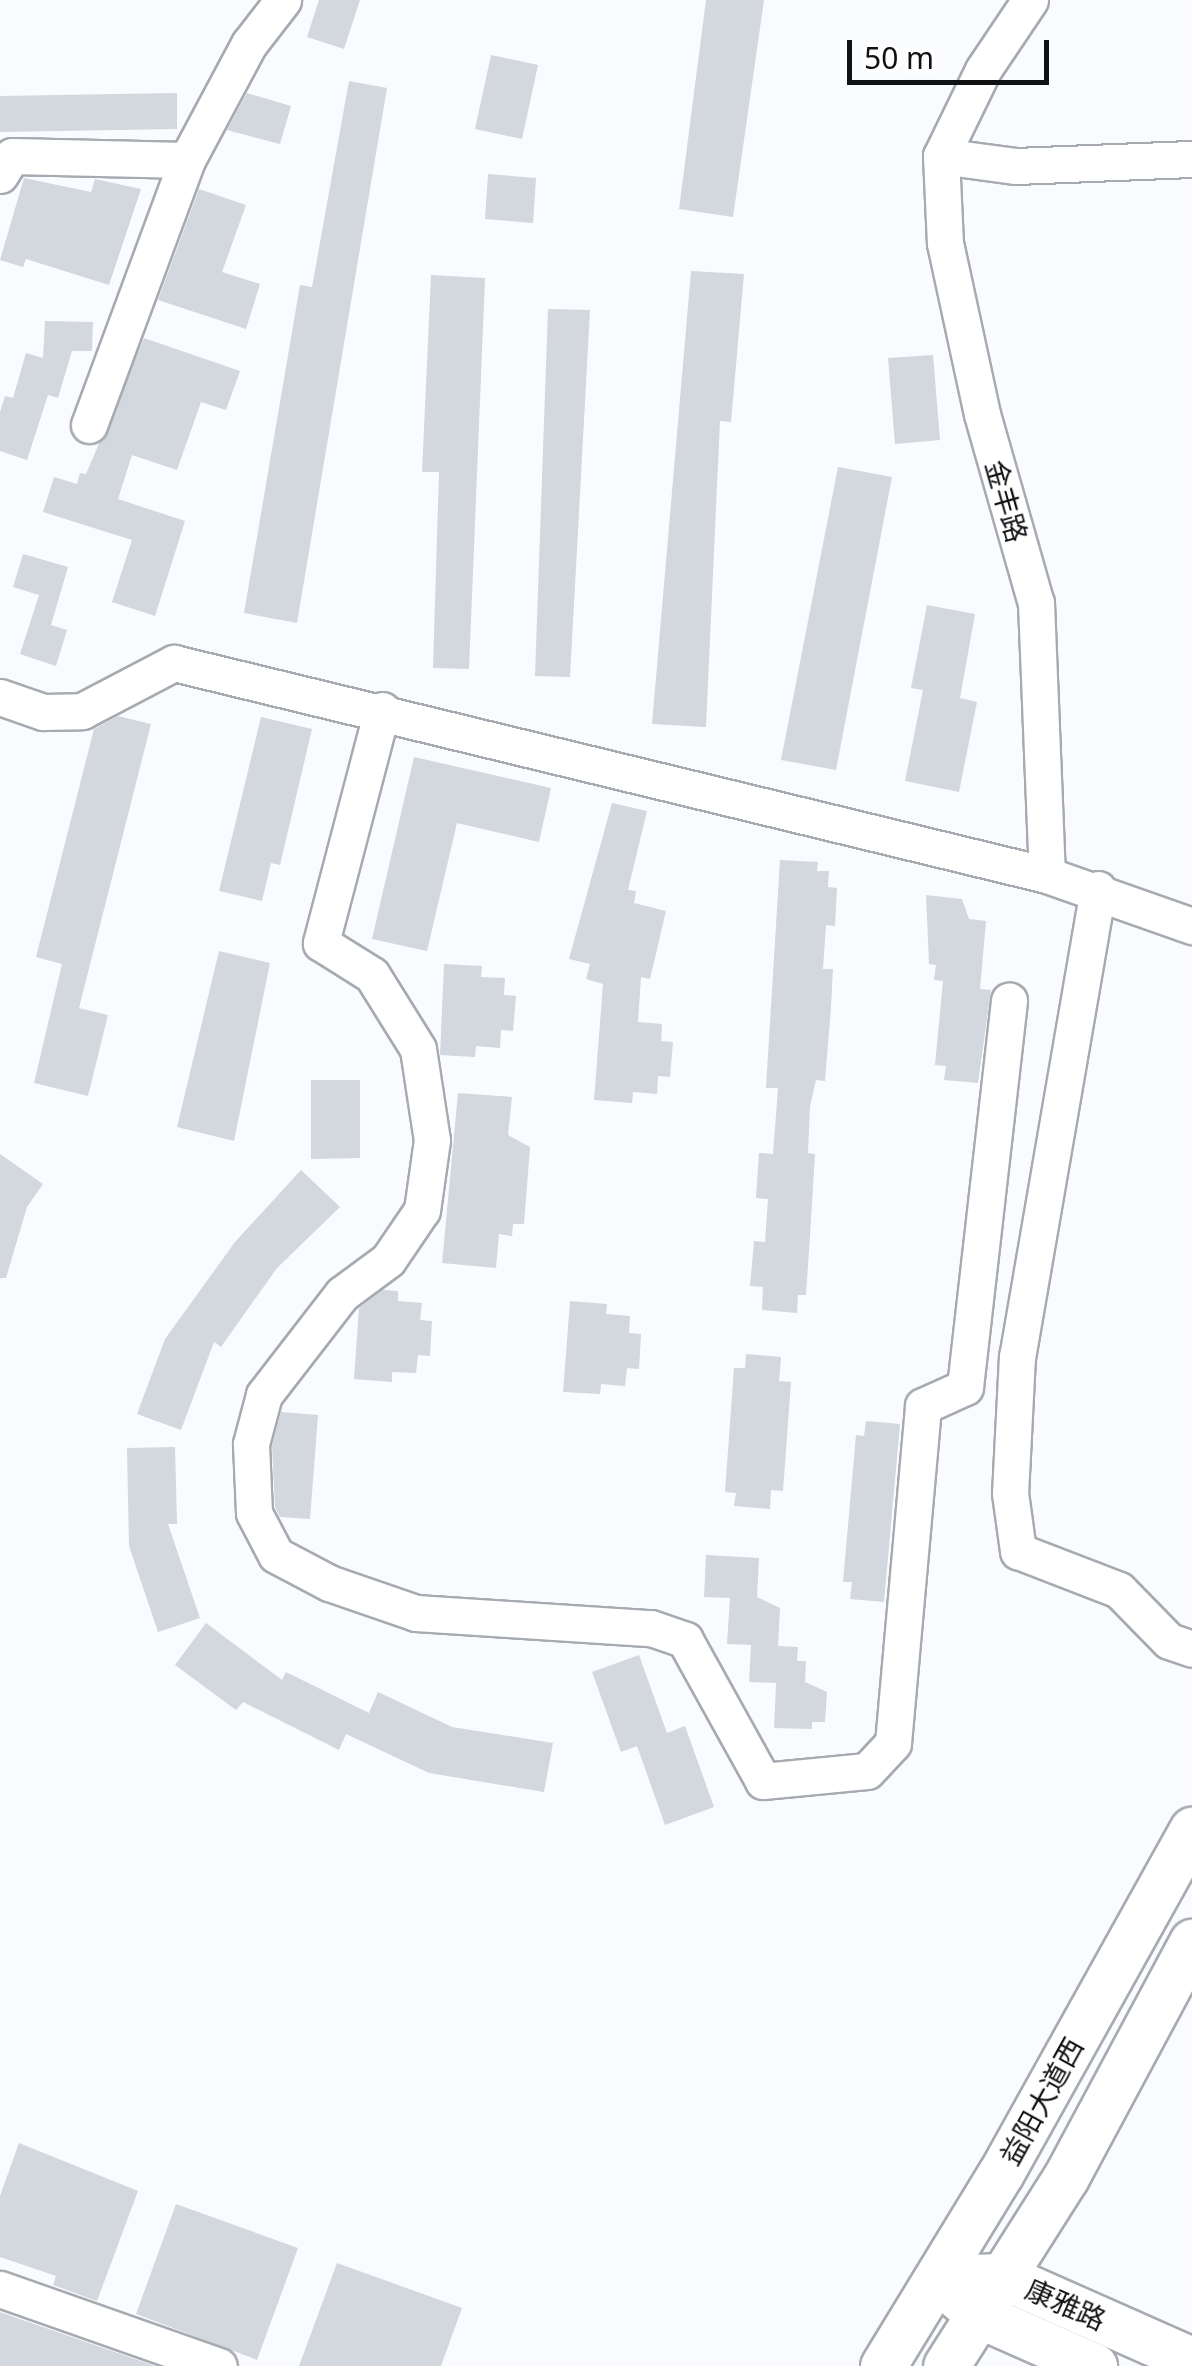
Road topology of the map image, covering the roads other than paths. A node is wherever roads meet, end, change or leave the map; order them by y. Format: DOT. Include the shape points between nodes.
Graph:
graph roads {
  1 [pos="283,0"];
  2 [pos="1030,0"];
  3 [pos="941,156"];
  4 [pos="1192,159"];
  5 [pos="187,160"];
  6 [pos="0,175"];
  7 [pos="89,425"];
  8 [pos="0,696"];
  9 [pos="382,710"];
  10 [pos="1047,875"];
  11 [pos="1098,889"];
  12 [pos="1192,926"];
  13 [pos="1009,1000"];
  14 [pos="1192,1648"];
  15 [pos="1192,1830"];
  16 [pos="1192,1942"];
  17 [pos="1002,2276"];
  18 [pos="936,2278"];
  19 [pos="0,2289"];
  20 [pos="979,2315"];
  21 [pos="1192,2360"];
  22 [pos="219,2366"];
  23 [pos="882,2366"];
  24 [pos="946,2366"];
  25 [pos="1094,2366"];
  1 -- 5 [label="street" via="249,44"];
  2 -- 3 [label="street, 金丰路" via="982,70"];
  3 -- 4 [label="street" via="1016,166"];
  3 -- 10 [label="street, 金丰路" via="945,243 982,414 1036,603"];
  5 -- 6 [label="street" via="12,156"];
  5 -- 7 [label="street"];
  8 -- 9 [label="street" via="42,712 82,711 174,662"];
  9 -- 10 [label="street"];
  9 -- 13 [label="street" via="321,943 372,976 418,1048 432,1140 422,1210 388,1260 342,1294 264,1395 250,1444 254,1513 276,1555 330,1583 416,1613 651,1628 685,1640 764,1781 867,1771 893,1743 924,1406 965,1388"];
  10 -- 11 [label="street"];
  11 -- 12 [label="street"];
  11 -- 14 [label="street" via="1017,1356 1010,1494 1018,1551 1119,1590 1168,1641"];
  15 -- 18 [label="main road, 益阳大道西"];
  16 -- 17 [label="main road, 益阳大道西" via="1066,2177"];
  17 -- 18 [label="main road, 康雅路"];
  17 -- 20 [label="main road, 益阳大道西"];
  17 -- 21 [label="main road, 康雅路"];
  18 -- 20 [label="main road, 康雅路"];
  18 -- 23 [label="main road, 益阳大道西"];
  19 -- 22 [label="street"];
  20 -- 24 [label="main road, 益阳大道西"];
  20 -- 25 [label="main road, 康雅路"];
}
